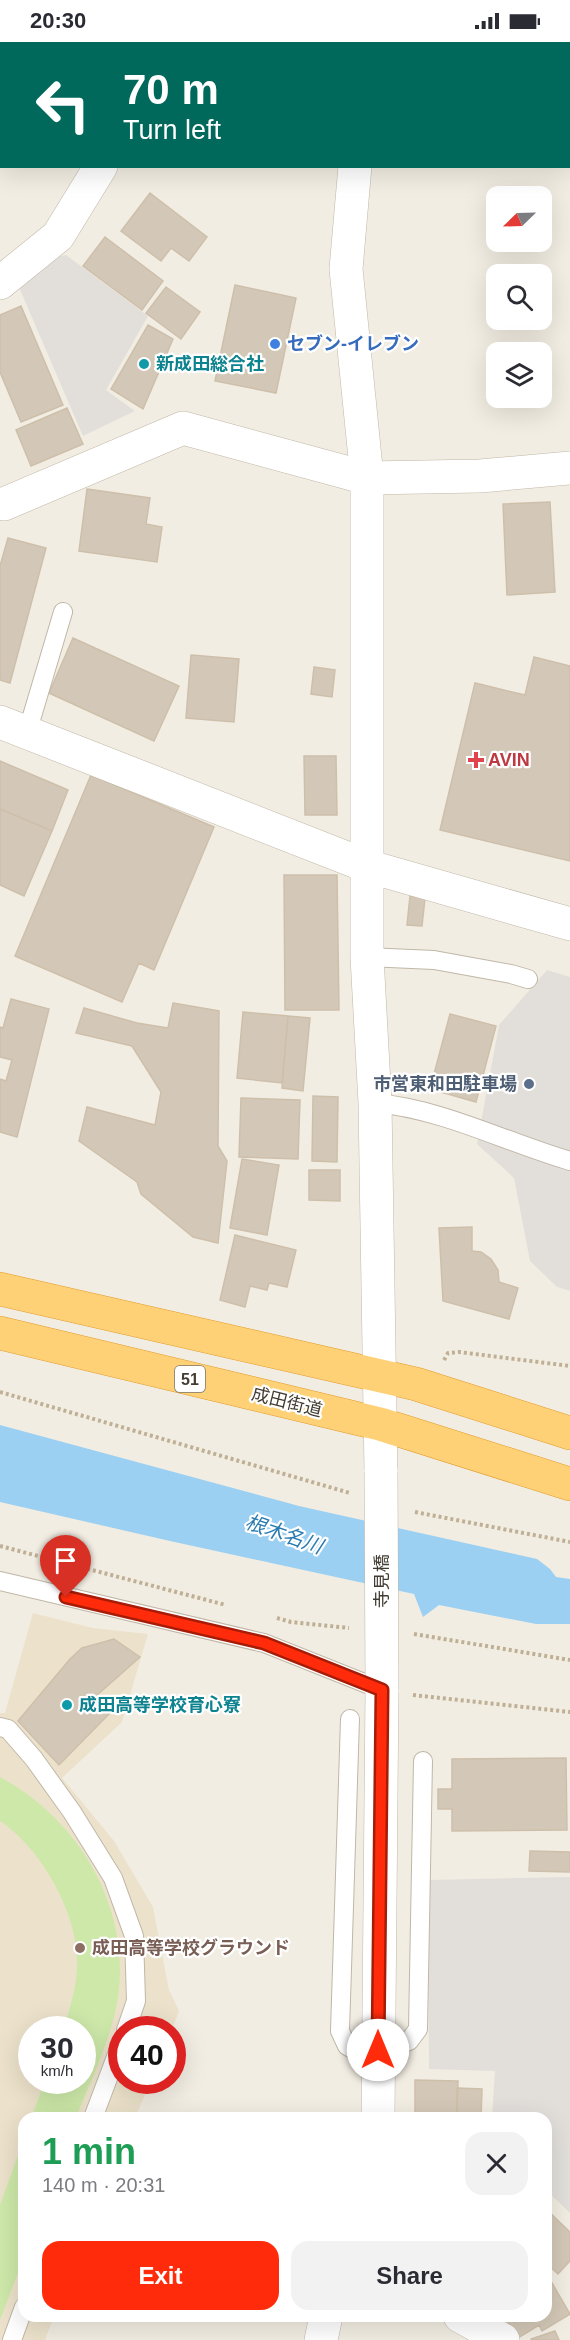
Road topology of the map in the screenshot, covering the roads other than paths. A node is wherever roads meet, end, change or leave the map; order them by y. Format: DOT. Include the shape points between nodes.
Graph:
graph roads {
  1 [pos="100,168"];
  2 [pos="355,168"];
  3 [pos="0,283"];
  4 [pos="570,468"];
  5 [pos="367,478"];
  6 [pos="1,501"];
  7 [pos="63,612"];
  8 [pos="14,728"];
  9 [pos="367,866"];
  10 [pos="570,924"];
  11 [pos="367,957"];
  12 [pos="528,979"];
  13 [pos="375,1103"];
  14 [pos="570,1161"];
  15 [pos="0,1289"];
  16 [pos="0,1333"];
  17 [pos="380,1375"];
  18 [pos="380,1424"];
  19 [pos="570,1433"];
  20 [pos="570,1484"];
  21 [pos="0,1581"];
  22 [pos="382,1690"];
  23 [pos="350,1719"];
  24 [pos="0,1727"];
  25 [pos="423,1761"];
  26 [pos="131,2016"];
  27 [pos="378,2050"];
  28 [pos="108,2078"];
  29 [pos="95,2112"];
  30 [pos="378,2112"];
  31 [pos="19,2322"];
  32 [pos="325,2322"];
  33 [pos="471,2322"];
  34 [pos="12,2340"];
  35 [pos="321,2340"];
  36 [pos="503,2340"];
  1 -- 3 [label="street" via="58,236"];
  2 -- 5 [label="street, 寺見橋" via="346,269"];
  4 -- 5 [label="street" via="480,476"];
  5 -- 6 [label="street" via="183,428"];
  5 -- 9 [label="street, 寺見橋"];
  7 -- 8 [label="lane"];
  8 -- 9 [label="street"];
  9 -- 10 [label="street"];
  9 -- 11 [label="street, 寺見橋"];
  11 -- 12 [label="lane" via="434,960"];
  11 -- 13 [label="street, 寺見橋"];
  13 -- 14 [label="lane" via="439,1115"];
  13 -- 17 [label="street, 寺見橋"];
  15 -- 17 [label="highway"];
  16 -- 18 [label="highway, 成田街道 / 51"];
  17 -- 18 [label="street, 寺見橋"];
  17 -- 19 [label="highway"];
  18 -- 20 [label="highway, 成田街道 / 51"];
  18 -- 22 [label="street, 寺見橋, bridge"];
  21 -- 22 [label="lane" via="264,1643"];
  22 -- 27 [label="street, 寺見橋"];
  23 -- 27 [label="lane" via="340,2031 347,2046 356,2051"];
  24 -- 26 [label="lane" via="8,1729 34,1759 113,1878 134,1936 136,2001"];
  25 -- 27 [label="lane" via="418,2029 409,2041"];
  27 -- 30 [label="street, 寺見橋"];
  28 -- 29 [label="lane"];
  31 -- 34 [label="lane"];
  32 -- 35 [label="street"];
  33 -- 36 [label="street"];
}
